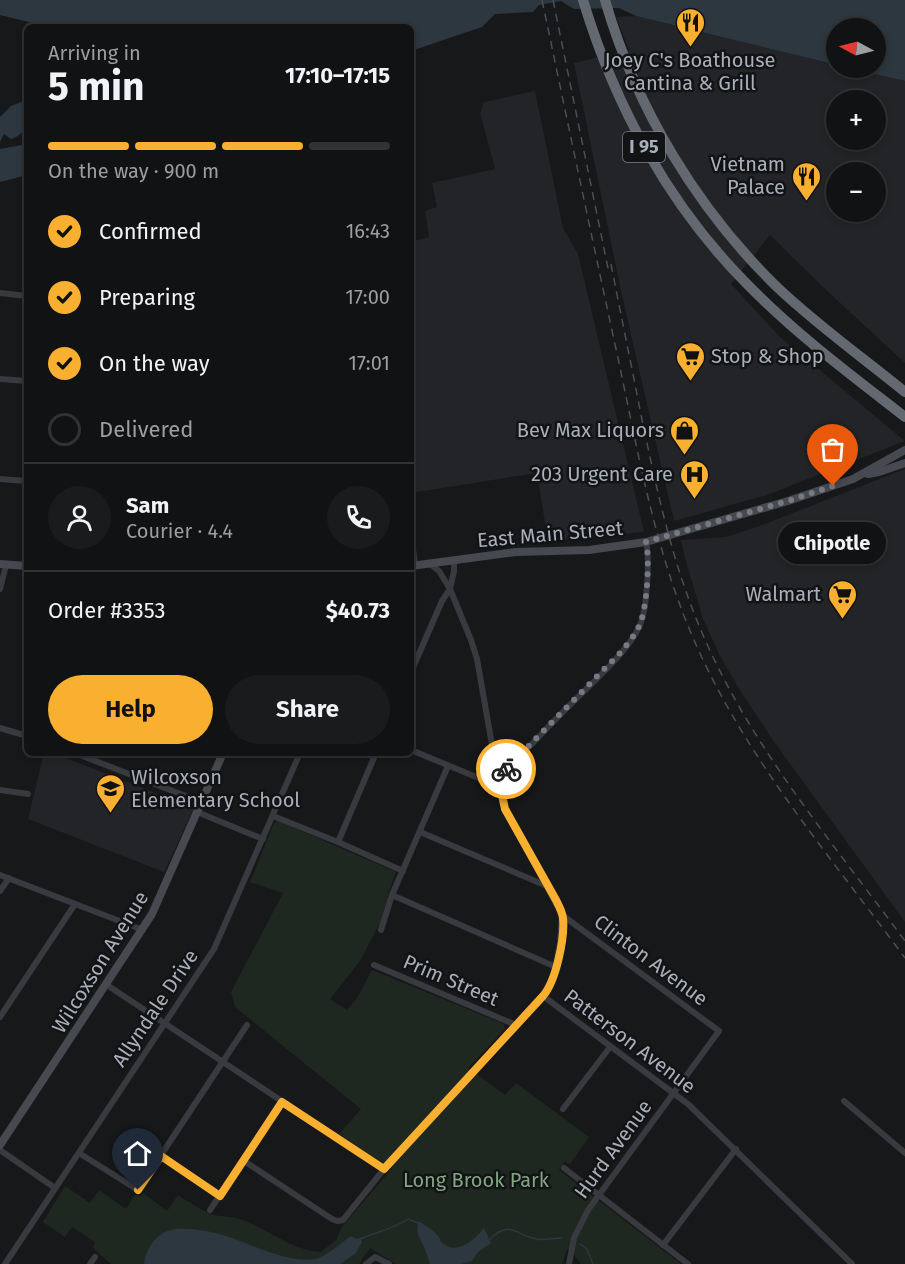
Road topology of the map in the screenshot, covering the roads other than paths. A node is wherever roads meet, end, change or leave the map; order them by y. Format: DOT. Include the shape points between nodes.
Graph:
graph roads {
  1 [pos="583,0"];
  2 [pos="605,0"];
  3 [pos="0,293"];
  4 [pos="24,296"];
  5 [pos="0,379"];
  6 [pos="24,381"];
  7 [pos="905,392"];
  8 [pos="905,417"];
  9 [pos="905,450"];
  10 [pos="905,463"];
  11 [pos="861,475"];
  12 [pos="0,479"];
  13 [pos="24,481"];
  14 [pos="646,542"];
  15 [pos="454,560"];
  16 [pos="429,563"];
  17 [pos="3,564"];
  18 [pos="24,566"];
  19 [pos="414,566"];
  20 [pos="0,589"];
  21 [pos="450,589"];
  22 [pos="414,665"];
  23 [pos="0,728"];
  24 [pos="24,735"];
  25 [pos="414,751"];
  26 [pos="83,756"];
  27 [pos="222,756"];
  28 [pos="299,756"];
  29 [pos="375,756"];
  30 [pos="448,766"];
  31 [pos="498,776"];
  32 [pos="498,786"];
  33 [pos="0,790"];
  34 [pos="28,794"];
  35 [pos="201,802"];
  36 [pos="197,812"];
  37 [pos="273,816"];
  38 [pos="420,832"];
  39 [pos="263,839"];
  40 [pos="338,842"];
  41 [pos="403,871"];
  42 [pos="0,875"];
  43 [pos="9,878"];
  44 [pos="548,886"];
  45 [pos="0,891"];
  46 [pos="392,895"];
  47 [pos="75,904"];
  48 [pos="562,915"];
  49 [pos="143,930"];
  50 [pos="381,930"];
  51 [pos="374,965"];
  52 [pos="556,967"];
  53 [pos="107,985"];
  54 [pos="543,996"];
  55 [pos="0,1017"];
  56 [pos="165,1023"];
  57 [pos="247,1025"];
  58 [pos="516,1025"];
  59 [pos="719,1031"];
  60 [pos="610,1047"];
  61 [pos="224,1063"];
  62 [pos="674,1094"];
  63 [pos="844,1101"];
  64 [pos="282,1102"];
  65 [pos="563,1108"];
  66 [pos="0,1145"];
  67 [pos="736,1149"];
  68 [pos="0,1150"];
  69 [pos="79,1153"];
  70 [pos="905,1153"];
  71 [pos="161,1156"];
  72 [pos="244,1161"];
  73 [pos="564,1168"];
  74 [pos="384,1169"];
  75 [pos="55,1188"];
  76 [pos="220,1196"];
  77 [pos="598,1196"];
  78 [pos="210,1210"];
  79 [pos="663,1245"];
  80 [pos="95,1257"];
  81 [pos="5,1264"];
  82 [pos="90,1264"];
  83 [pos="366,1264"];
  84 [pos="390,1264"];
  85 [pos="569,1264"];
  86 [pos="688,1264"];
  87 [pos="852,1264"];
  1 -- 8 [label="highway, I 95" via="608,71 641,142 685,210 738,275 794,327"];
  2 -- 7 [label="highway, I 95" via="629,70 666,143 709,207 794,303"];
  3 -- 4 [label="street"];
  5 -- 6 [label="street"];
  9 -- 11 [label="main road, East Main Street"];
  10 -- 11 [label="main road, East Main Street"];
  11 -- 14 [label="main road, East Main Street" via="788,501"];
  12 -- 13 [label="street"];
  14 -- 15 [label="main road, East Main Street"];
  14 -- 31 [label="street" via="644,611 634,636"];
  15 -- 16 [label="main road, East Main Street"];
  15 -- 21 [label="street"];
  16 -- 19 [label="main road, East Main Street"];
  16 -- 21 [label="street" via="439,570"];
  17 -- 18 [label="main road"];
  17 -- 20 [label="street"];
  21 -- 22 [label="street"];
  21 -- 31 [label="street" via="477,659"];
  23 -- 24 [label="street"];
  25 -- 30 [label="street"];
  26 -- 35 [label="street"];
  27 -- 35 [label="main road, Wilcoxson Avenue"];
  28 -- 37 [label="street, Allyndale Drive"];
  29 -- 40 [label="street"];
  30 -- 32 [label="street"];
  30 -- 38 [label="street"];
  31 -- 32 [label="street"];
  32 -- 44 [label="street" via="505,809"];
  33 -- 34 [label="street"];
  35 -- 36 [label="main road, Wilcoxson Avenue"];
  36 -- 39 [label="street"];
  36 -- 49 [label="main road, Wilcoxson Avenue"];
  37 -- 39 [label="street, Allyndale Drive"];
  37 -- 40 [label="street"];
  38 -- 41 [label="street"];
  38 -- 44 [label="street"];
  39 -- 56 [label="street, Allyndale Drive" via="214,949"];
  40 -- 41 [label="street"];
  41 -- 46 [label="street"];
  42 -- 43 [label="street"];
  43 -- 45 [label="street"];
  43 -- 47 [label="street"];
  44 -- 48 [label="street"];
  46 -- 50 [label="street"];
  46 -- 52 [label="street"];
  47 -- 49 [label="street"];
  47 -- 55 [label="street"];
  48 -- 52 [label="street, Patterson Avenue"];
  48 -- 59 [label="street, Clinton Avenue"];
  49 -- 53 [label="main road, Wilcoxson Avenue"];
  51 -- 58 [label="street, Prim Street"];
  52 -- 54 [label="street, Patterson Avenue" via="551,986"];
  53 -- 56 [label="street"];
  53 -- 66 [label="main road, Wilcoxson Avenue"];
  54 -- 58 [label="street"];
  54 -- 60 [label="street, Patterson Avenue"];
  56 -- 61 [label="street"];
  56 -- 69 [label="street, Allyndale Drive"];
  57 -- 61 [label="street"];
  58 -- 74 [label="street"];
  59 -- 62 [label="street, Hurd Avenue"];
  60 -- 62 [label="street, Patterson Avenue"];
  60 -- 65 [label="street"];
  61 -- 64 [label="street"];
  61 -- 71 [label="street"];
  62 -- 67 [label="street, Patterson Avenue"];
  62 -- 77 [label="street, Hurd Avenue"];
  63 -- 70 [label="street"];
  64 -- 72 [label="street"];
  64 -- 74 [label="street"];
  67 -- 79 [label="street"];
  67 -- 87 [label="street, Patterson Avenue"];
  68 -- 75 [label="street"];
  69 -- 71 [label="street" via="138,1190"];
  69 -- 75 [label="street, Allyndale Drive"];
  71 -- 76 [label="street"];
  72 -- 74 [label="street" via="339,1221 347,1217"];
  72 -- 76 [label="street"];
  73 -- 77 [label="street"];
  75 -- 81 [label="street, Allyndale Drive"];
  76 -- 78 [label="street"];
  77 -- 79 [label="street"];
  77 -- 85 [label="street, Hurd Avenue" via="575,1233"];
  79 -- 86 [label="street"];
  80 -- 82 [label="street"];
  83 -- 84 [label="street" via="373,1257"];
}
